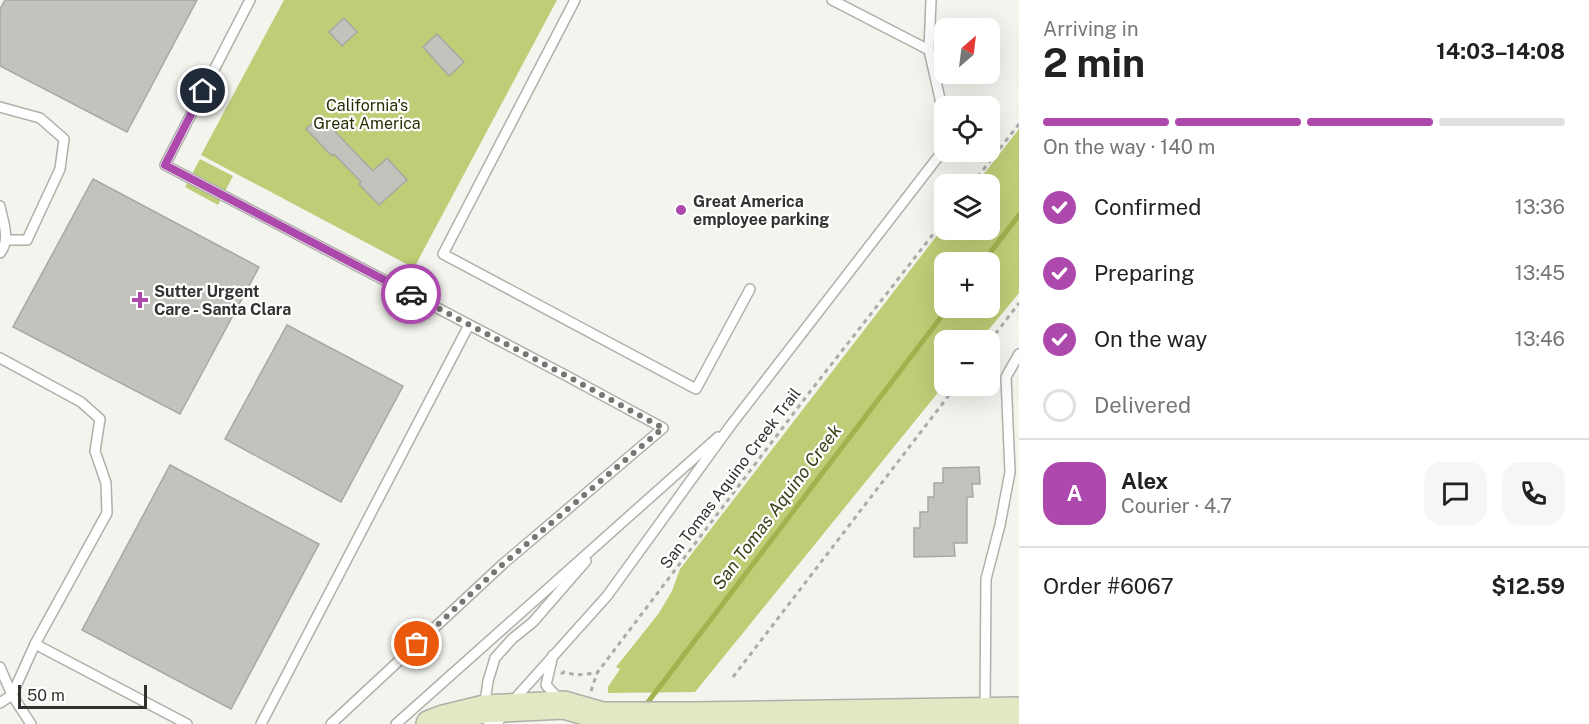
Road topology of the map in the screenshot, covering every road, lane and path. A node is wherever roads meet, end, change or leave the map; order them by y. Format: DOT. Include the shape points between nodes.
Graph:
graph roads {
  1 [pos="250,0"];
  2 [pos="576,0"];
  3 [pos="832,0"];
  4 [pos="931,0"];
  5 [pos="930,50"];
  6 [pos="940,96"];
  7 [pos="0,107"];
  8 [pos="1019,124"];
  9 [pos="934,162"];
  10 [pos="980,174"];
  11 [pos="0,207"];
  12 [pos="934,233"];
  13 [pos="6,240"];
  14 [pos="0,253"];
  15 [pos="750,289"];
  16 [pos="1019,303"];
  17 [pos="469,325"];
  18 [pos="998,330"];
  19 [pos="1019,354"];
  20 [pos="0,358"];
  21 [pos="948,396"];
  22 [pos="731,425"];
  23 [pos="1014,471"];
  24 [pos="609,534"];
  25 [pos="35,644"];
  26 [pos="553,654"];
  27 [pos="0,667"];
  28 [pos="733,677"];
  29 [pos="546,685"];
  30 [pos="12,695"];
  31 [pos="0,703"];
  32 [pos="564,705"];
  33 [pos="985,711"];
  34 [pos="1019,711"];
  35 [pos="495,716"];
  36 [pos="595,720"];
  37 [pos="31,724"];
  38 [pos="186,724"];
  39 [pos="261,724"];
  40 [pos="332,724"];
  41 [pos="396,724"];
  42 [pos="430,724"];
  1 -- 17 [label="lane" via="165,165"];
  2 -- 15 [label="lane" via="443,254 696,389"];
  3 -- 5 [label="lane"];
  4 -- 5 [label="lane"];
  5 -- 6 [label="lane"];
  7 -- 13 [label="lane" via="40,118 64,139 60,169 27,240"];
  8 -- 10 [label="path"];
  9 -- 22 [label="lane"];
  11 -- 13 [label="lane"];
  12 -- 29 [label="path, San Tomas Aquino Creek Trail" via="597,673 564,672"];
  13 -- 14 [label="lane"];
  16 -- 18 [label="path"];
  17 -- 39 [label="lane"];
  17 -- 40 [label="lane" via="663,428 503,564"];
  19 -- 23 [label="lane" via="1006,376"];
  20 -- 25 [label="lane" via="81,402 100,419 95,451 106,483 107,513"];
  21 -- 28 [label="path"];
  22 -- 24 [label="lane"];
  22 -- 26 [label="lane" via="607,596"];
  23 -- 33 [label="lane" via="986,579"];
  24 -- 35 [label="lane" via="533,622 495,658 488,681"];
  24 -- 41 [label="lane"];
  25 -- 30 [label="lane"];
  25 -- 38 [label="lane"];
  26 -- 29 [label="lane"];
  26 -- 35 [label="lane"];
  27 -- 30 [label="lane"];
  29 -- 32 [label="lane"];
  30 -- 31 [label="lane"];
  30 -- 37 [label="lane"];
  32 -- 35 [label="street"];
  32 -- 36 [label="street"];
  33 -- 34 [label="street"];
  33 -- 36 [label="street"];
  35 -- 42 [label="street" via="443,719"];
}
